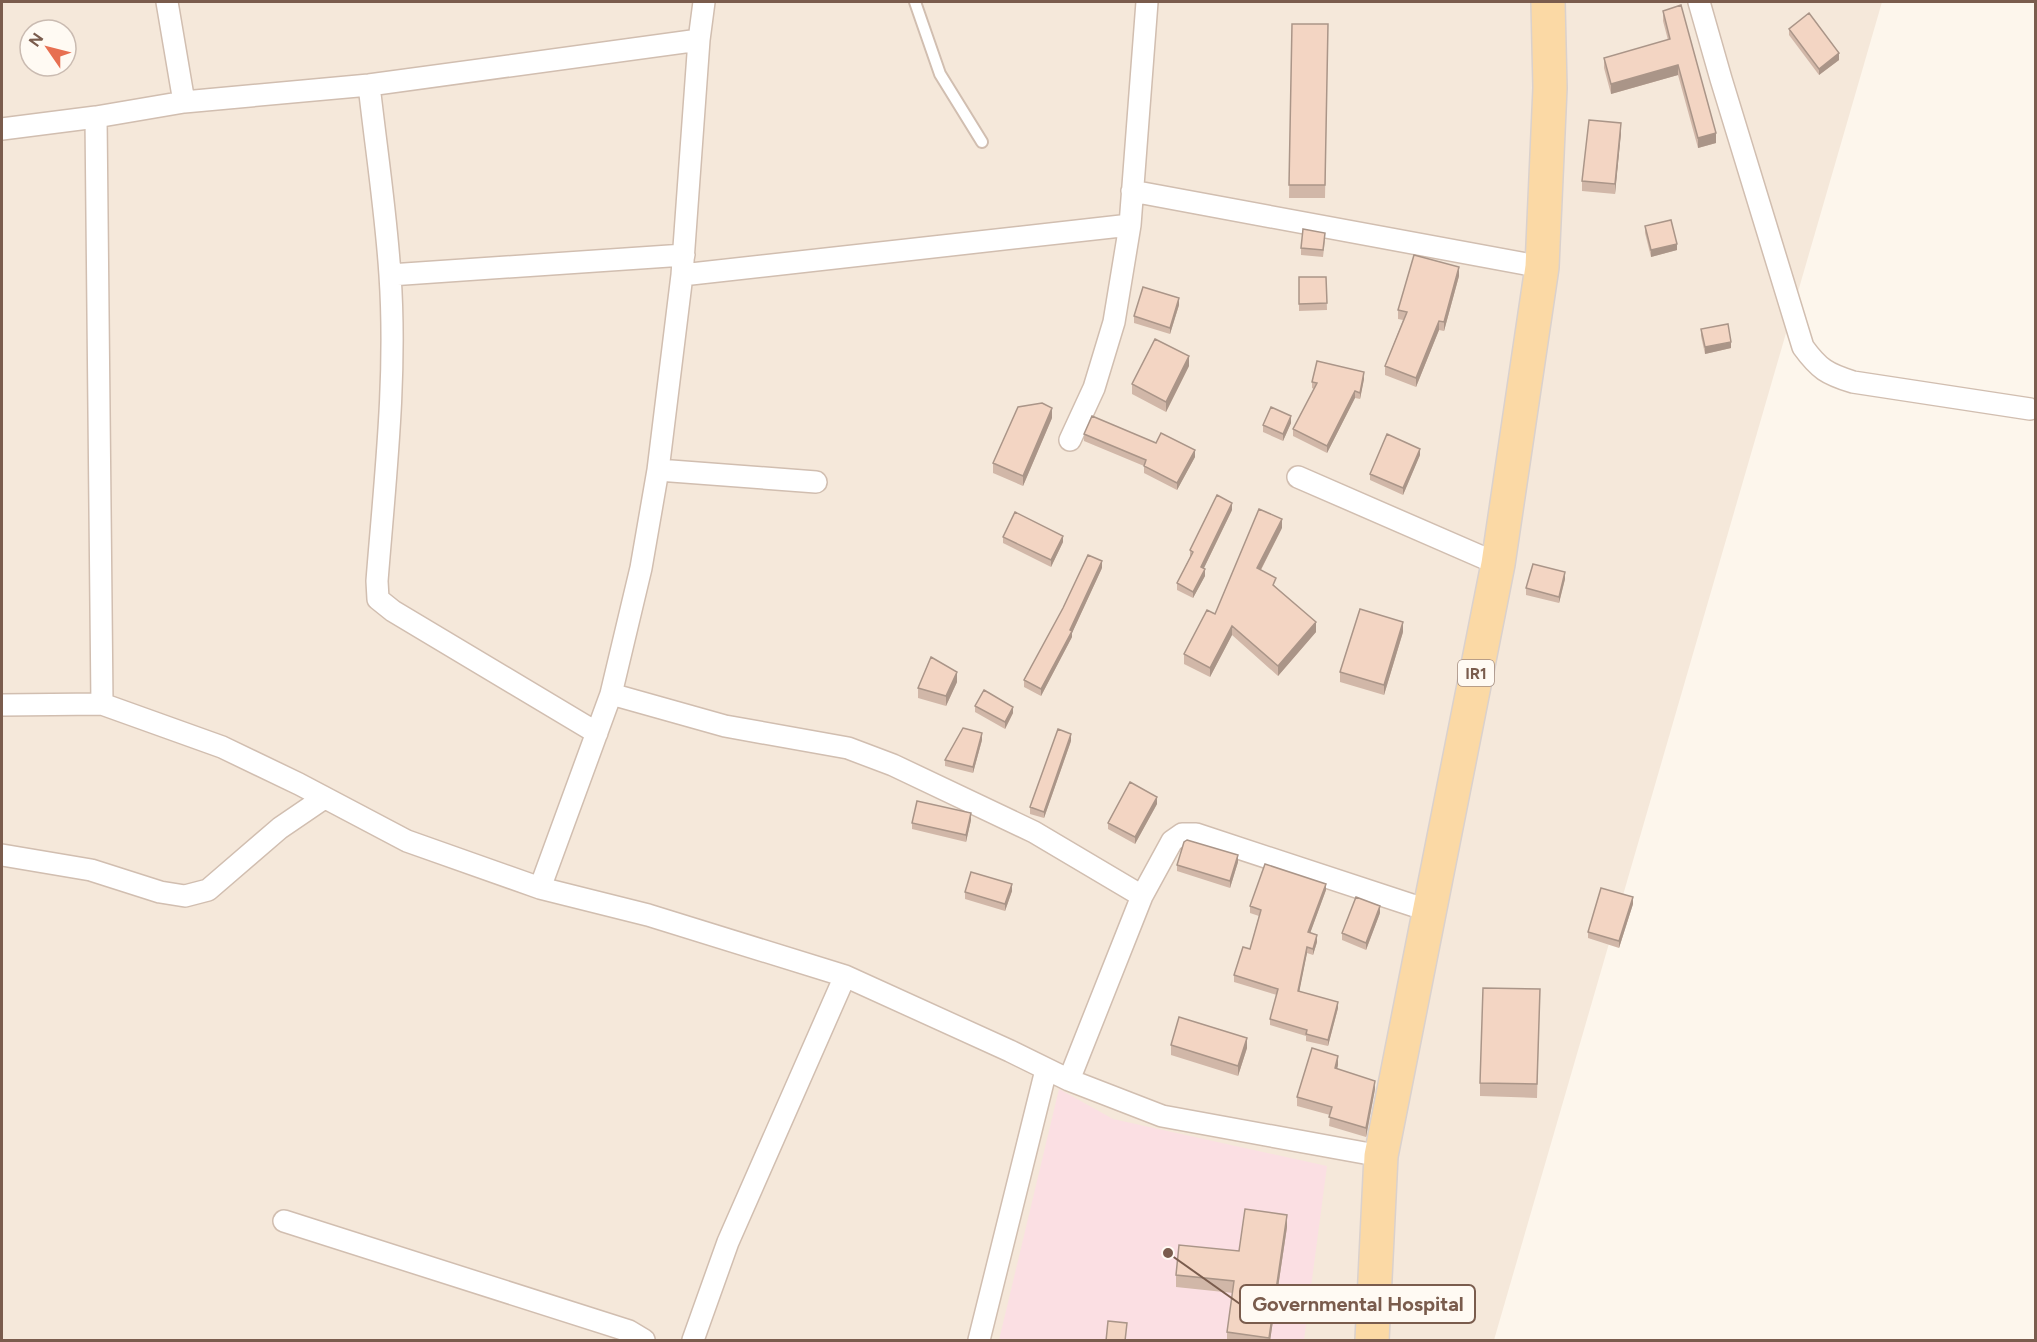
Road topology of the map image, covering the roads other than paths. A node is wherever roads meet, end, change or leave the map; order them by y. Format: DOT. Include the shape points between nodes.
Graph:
graph roads {
  1 [pos="167,2"];
  2 [pos="704,2"];
  3 [pos="915,2"];
  4 [pos="1147,2"];
  5 [pos="1548,2"];
  6 [pos="1699,2"];
  7 [pos="699,40"];
  8 [pos="369,85"];
  9 [pos="184,102"];
  10 [pos="96,117"];
  11 [pos="2,129"];
  12 [pos="982,142"];
  13 [pos="1132,192"];
  14 [pos="1130,225"];
  15 [pos="683,265"];
  16 [pos="1542,267"];
  17 [pos="390,275"];
  18 [pos="2030,409"];
  19 [pos="1070,440"];
  20 [pos="658,470"];
  21 [pos="1298,477"];
  22 [pos="816,482"];
  23 [pos="1498,564"];
  24 [pos="611,694"];
  25 [pos="102,704"];
  26 [pos="2,705"];
  27 [pos="597,733"];
  28 [pos="324,798"];
  29 [pos="2,855"];
  30 [pos="540,888"];
  31 [pos="1142,896"];
  32 [pos="1430,911"];
  33 [pos="845,976"];
  34 [pos="1047,1070"];
  35 [pos="1069,1080"];
  36 [pos="1381,1156"];
  37 [pos="285,1221"];
  38 [pos="1373,1340"];
  39 [pos="644,1341"];
  40 [pos="693,1341"];
  41 [pos="979,1341"];
  1 -- 9 [label="street"];
  2 -- 7 [label="street"];
  3 -- 12 [label="lane" via="940,74"];
  4 -- 13 [label="street"];
  5 -- 16 [label="main road, IR1" via="1550,88"];
  6 -- 18 [label="street" via="1803,347 1816,365 1830,375 1853,382"];
  7 -- 8 [label="street"];
  7 -- 15 [label="street"];
  8 -- 9 [label="street"];
  8 -- 17 [label="street"];
  9 -- 10 [label="street"];
  10 -- 11 [label="street"];
  10 -- 25 [label="street"];
  13 -- 14 [label="street"];
  13 -- 16 [label="street"];
  14 -- 15 [label="street"];
  14 -- 19 [label="street" via="1114,322 1094,388"];
  15 -- 17 [label="street"];
  15 -- 20 [label="street"];
  16 -- 23 [label="main road, IR1"];
  17 -- 27 [label="street" via="390,429 378,599"];
  20 -- 22 [label="street"];
  20 -- 24 [label="street" via="641,567"];
  21 -- 23 [label="street"];
  23 -- 32 [label="main road, IR1"];
  24 -- 27 [label="street"];
  24 -- 31 [label="street" via="725,726 848,748 893,765 1034,832"];
  25 -- 26 [label="street"];
  25 -- 28 [label="street" via="222,747"];
  27 -- 30 [label="street"];
  28 -- 29 [label="street" via="279,828 208,890 185,896 91,870"];
  28 -- 30 [label="street" via="407,842"];
  30 -- 33 [label="street" via="648,915"];
  31 -- 32 [label="street" via="1172,841 1182,834 1196,834"];
  31 -- 35 [label="street"];
  32 -- 36 [label="main road, IR1"];
  33 -- 34 [label="street"];
  33 -- 40 [label="street" via="728,1242"];
  34 -- 35 [label="street"];
  34 -- 41 [label="street"];
  35 -- 36 [label="street" via="1162,1116"];
  36 -- 38 [label="main road, IR1"];
  37 -- 39 [label="street" via="629,1331"];
}
